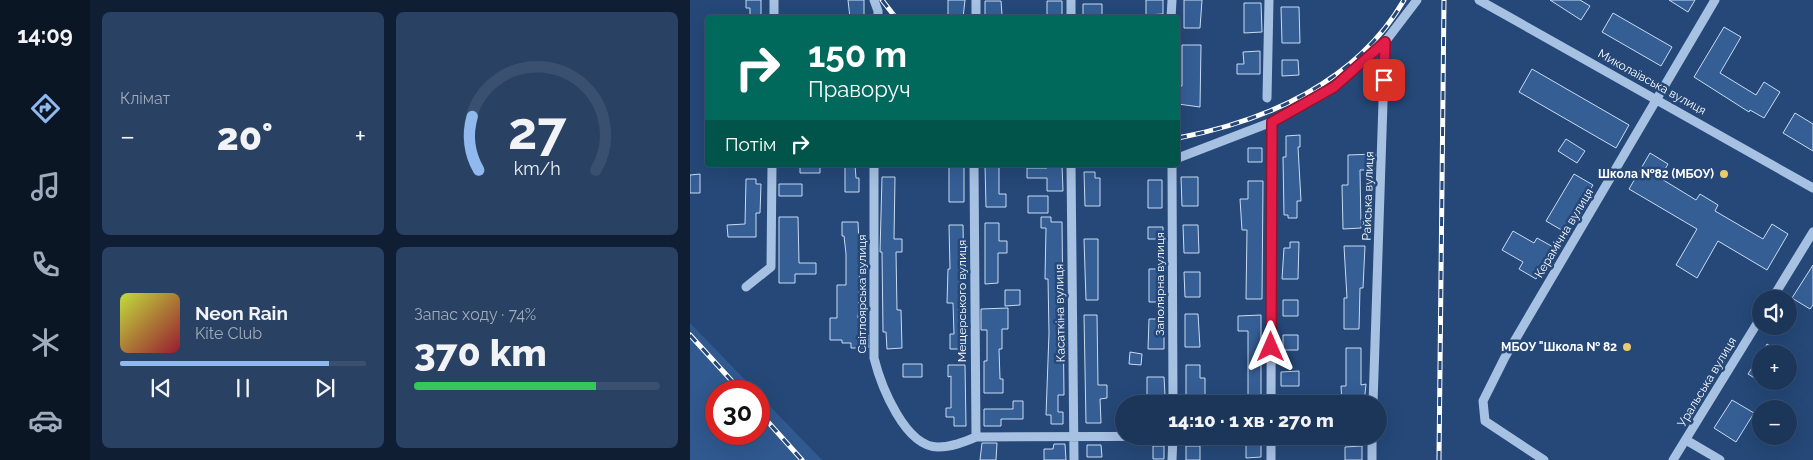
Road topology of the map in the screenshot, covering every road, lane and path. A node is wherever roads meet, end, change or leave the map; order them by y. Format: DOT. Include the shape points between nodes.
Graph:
graph roads {
  1 [pos="774,0"];
  2 [pos="874,0"];
  3 [pos="976,0"];
  4 [pos="1071,0"];
  5 [pos="1172,0"];
  6 [pos="1269,0"];
  7 [pos="1417,0"];
  8 [pos="1478,0"];
  9 [pos="1715,0"];
  10 [pos="1495,3"];
  11 [pos="774,15"];
  12 [pos="879,15"];
  13 [pos="976,15"];
  14 [pos="1071,15"];
  15 [pos="1171,15"];
  16 [pos="1385,42"];
  17 [pos="1268,98"];
  18 [pos="1656,99"];
  19 [pos="1272,122"];
  20 [pos="1180,157"];
  21 [pos="772,167"];
  22 [pos="874,167"];
  23 [pos="974,167"];
  24 [pos="1070,167"];
  25 [pos="1172,167"];
  26 [pos="1813,188"];
  27 [pos="1813,232"];
  28 [pos="746,287"];
  29 [pos="1778,290"];
  30 [pos="1752,332"];
  31 [pos="1172,395"];
  32 [pos="1271,395"];
  33 [pos="1373,395"];
  34 [pos="1074,435"];
  35 [pos="1115,436"];
  36 [pos="976,437"];
  37 [pos="1686,440"];
  38 [pos="1172,445"];
  39 [pos="1271,445"];
  40 [pos="1372,445"];
  41 [pos="1074,460"];
  42 [pos="1172,460"];
  43 [pos="1271,460"];
  44 [pos="1372,460"];
  45 [pos="1544,460"];
  46 [pos="1673,460"];
  47 [pos="1720,460"];
  1 -- 11 [label="street"];
  2 -- 12 [label="street"];
  3 -- 13 [label="street"];
  4 -- 14 [label="street"];
  5 -- 15 [label="street"];
  6 -- 17 [label="street"];
  7 -- 16 [label="street"];
  8 -- 10 [label="street, Миколаївська вулиця"];
  9 -- 18 [label="street, Керамічна вулиця"];
  10 -- 18 [label="street, Миколаївська вулиця"];
  16 -- 19 [label="street" via="1334,87"];
  16 -- 33 [label="street, Райська вулиця"];
  18 -- 26 [label="street, Миколаївська вулиця"];
  18 -- 45 [label="street, Керамічна вулиця" via="1505,357 1483,402 1485,421"];
  19 -- 20 [label="street"];
  19 -- 32 [label="street"];
  21 -- 28 [label="street" via="772,267"];
  22 -- 36 [label="street, Світлоярська вулиця" via="874,358 880,382 910,433 922,444 946,446"];
  23 -- 36 [label="street, Мещерського вулиця"];
  24 -- 34 [label="street, Касаткіна вулиця"];
  25 -- 31 [label="street, Заполярна вулиця"];
  27 -- 29 [label="street"];
  30 -- 37 [label="street, Уральська вулиця"];
  34 -- 35 [label="street, Світлоярська вулиця"];
  34 -- 36 [label="street, Світлоярська вулиця"];
  34 -- 41 [label="street, Касаткіна вулиця"];
  37 -- 46 [label="street, Уральська вулиця"];
  37 -- 47 [label="street"];
  38 -- 42 [label="street"];
  39 -- 43 [label="street"];
  40 -- 44 [label="street"];
}
